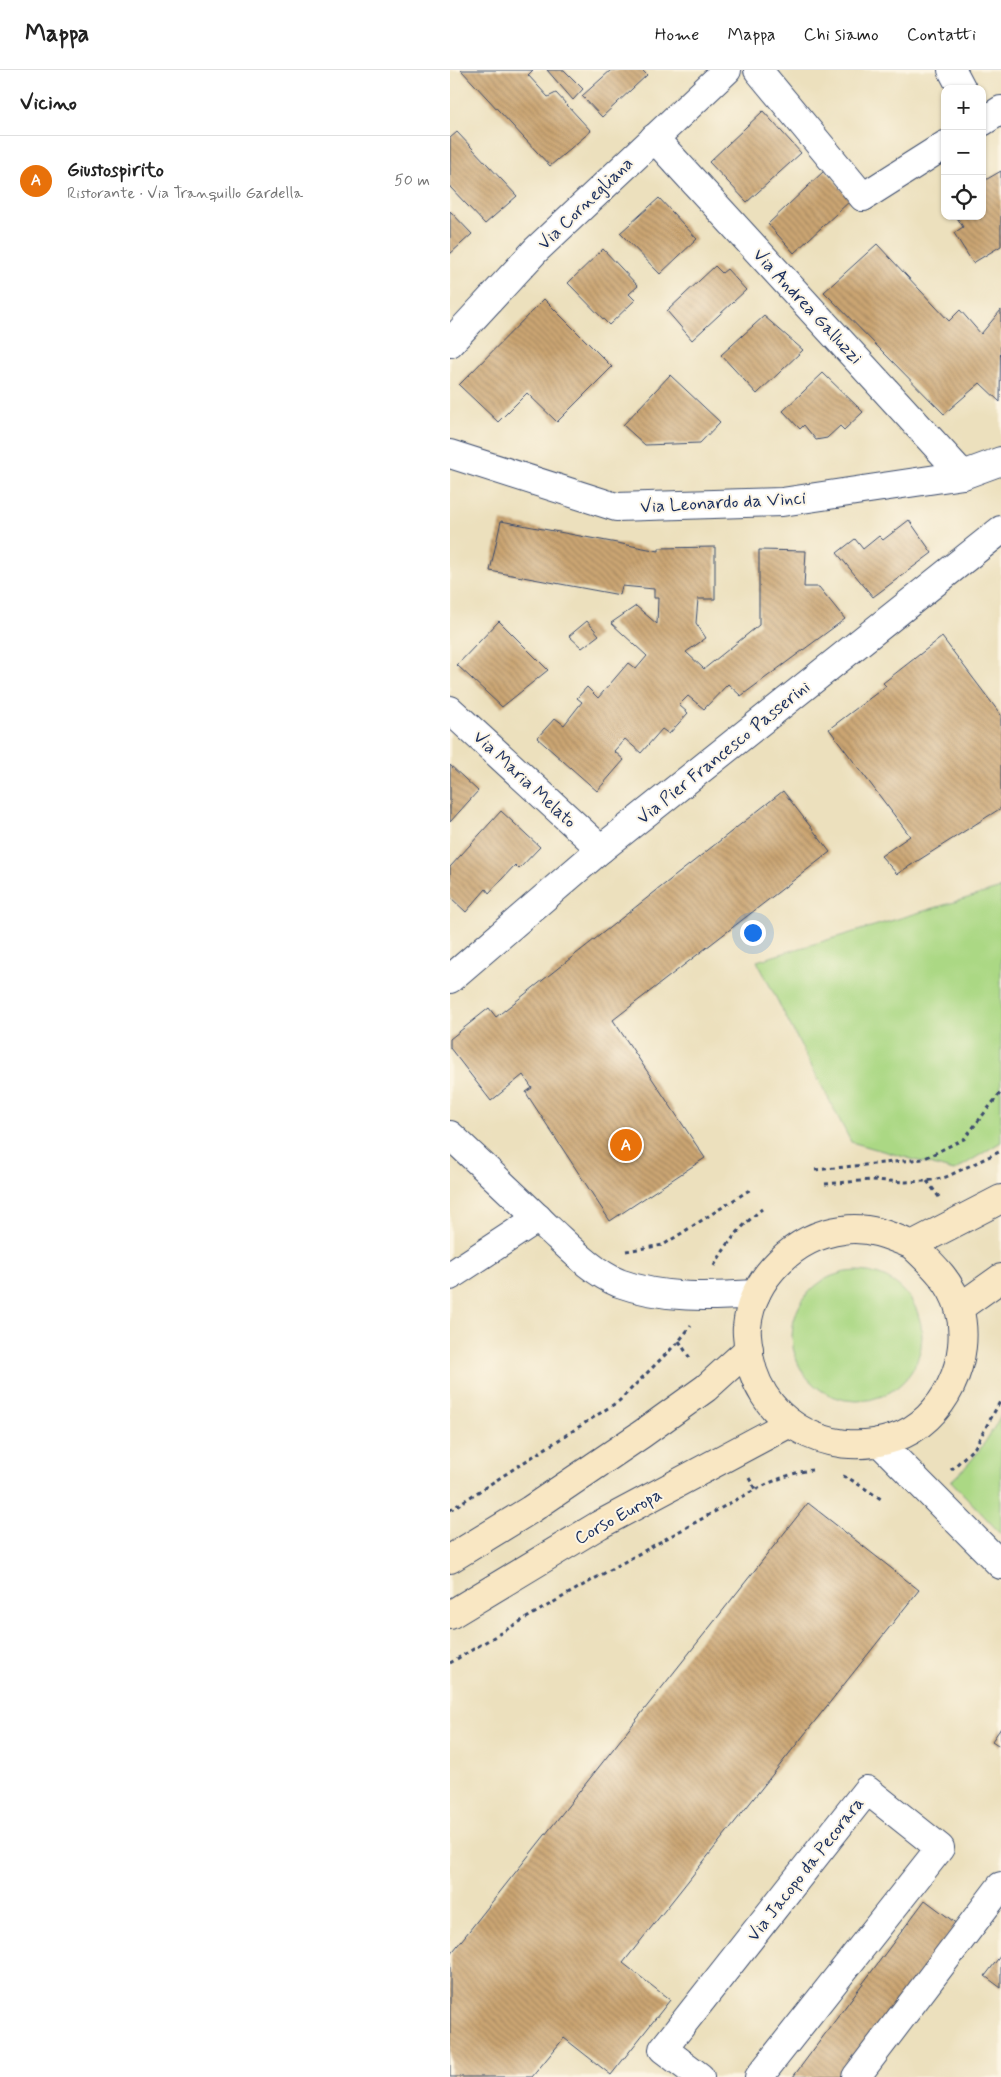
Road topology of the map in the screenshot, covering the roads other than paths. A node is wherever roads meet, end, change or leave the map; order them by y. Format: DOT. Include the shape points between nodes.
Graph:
graph roads {
  1 [pos="758,70"];
  2 [pos="952,70"];
  3 [pos="711,75"];
  4 [pos="960,85"];
  5 [pos="1001,110"];
  6 [pos="986,119"];
  7 [pos="654,138"];
  8 [pos="941,148"];
  9 [pos="450,343"];
  10 [pos="450,454"];
  11 [pos="1001,460"];
  12 [pos="963,475"];
  13 [pos="1001,530"];
  14 [pos="450,710"];
  15 [pos="601,849"];
  16 [pos="450,979"];
  17 [pos="450,1135"];
  18 [pos="1001,1198"];
  19 [pos="538,1218"];
  20 [pos="912,1245"];
  21 [pos="450,1276"];
  22 [pos="1001,1278"];
  23 [pos="756,1294"];
  24 [pos="959,1308"];
  25 [pos="749,1349"];
  26 [pos="790,1423"];
  27 [pos="879,1442"];
  28 [pos="450,1559"];
  29 [pos="1001,1565"];
  30 [pos="450,1615"];
  31 [pos="1001,1886"];
  32 [pos="700,2077"];
  33 [pos="759,2077"];
  34 [pos="856,2077"];
  1 -- 8 [label="street" via="862,197"];
  2 -- 4 [label="street"];
  3 -- 7 [label="street, Via Cornegliana"];
  5 -- 6 [label="street"];
  7 -- 9 [label="street, Via Cornegliana" via="536,250"];
  7 -- 12 [label="street, Via Andrea Galluzzi"];
  10 -- 12 [label="street, Via Leonardo da Vinci" via="616,507 782,502"];
  11 -- 12 [label="street, Via Leonardo da Vinci"];
  13 -- 15 [label="street, Via Pier Francesco Passerini"];
  14 -- 15 [label="street, Via Maria Melato"];
  15 -- 16 [label="street, Via Pier Francesco Passerini"];
  17 -- 19 [label="street"];
  18 -- 20 [label="main road"];
  19 -- 21 [label="street"];
  19 -- 23 [label="street" via="597,1270 618,1282 663,1294 705,1297"];
  20 -- 23 [label="main road" via="879,1232 862,1230 844,1229 810,1238 777,1261"];
  20 -- 24 [label="main road" via="941,1272"];
  22 -- 24 [label="main road"];
  23 -- 25 [label="main road" via="747,1327"];
  24 -- 27 [label="main road" via="963,1339 958,1370 944,1399 923,1422 896,1438"];
  25 -- 26 [label="main road" via="760,1389 778,1414"];
  25 -- 28 [label="main road" via="706,1388 642,1434 530,1510"];
  26 -- 27 [label="main road" via="834,1443 865,1445"];
  26 -- 30 [label="main road, Corso Europa" via="599,1525"];
  27 -- 29 [label="street"];
  31 -- 34 [label="street"];
  32 -- 33 [label="street, Via Jacopo da Pecorara" via="663,2048 867,1790 940,1848"];
}
